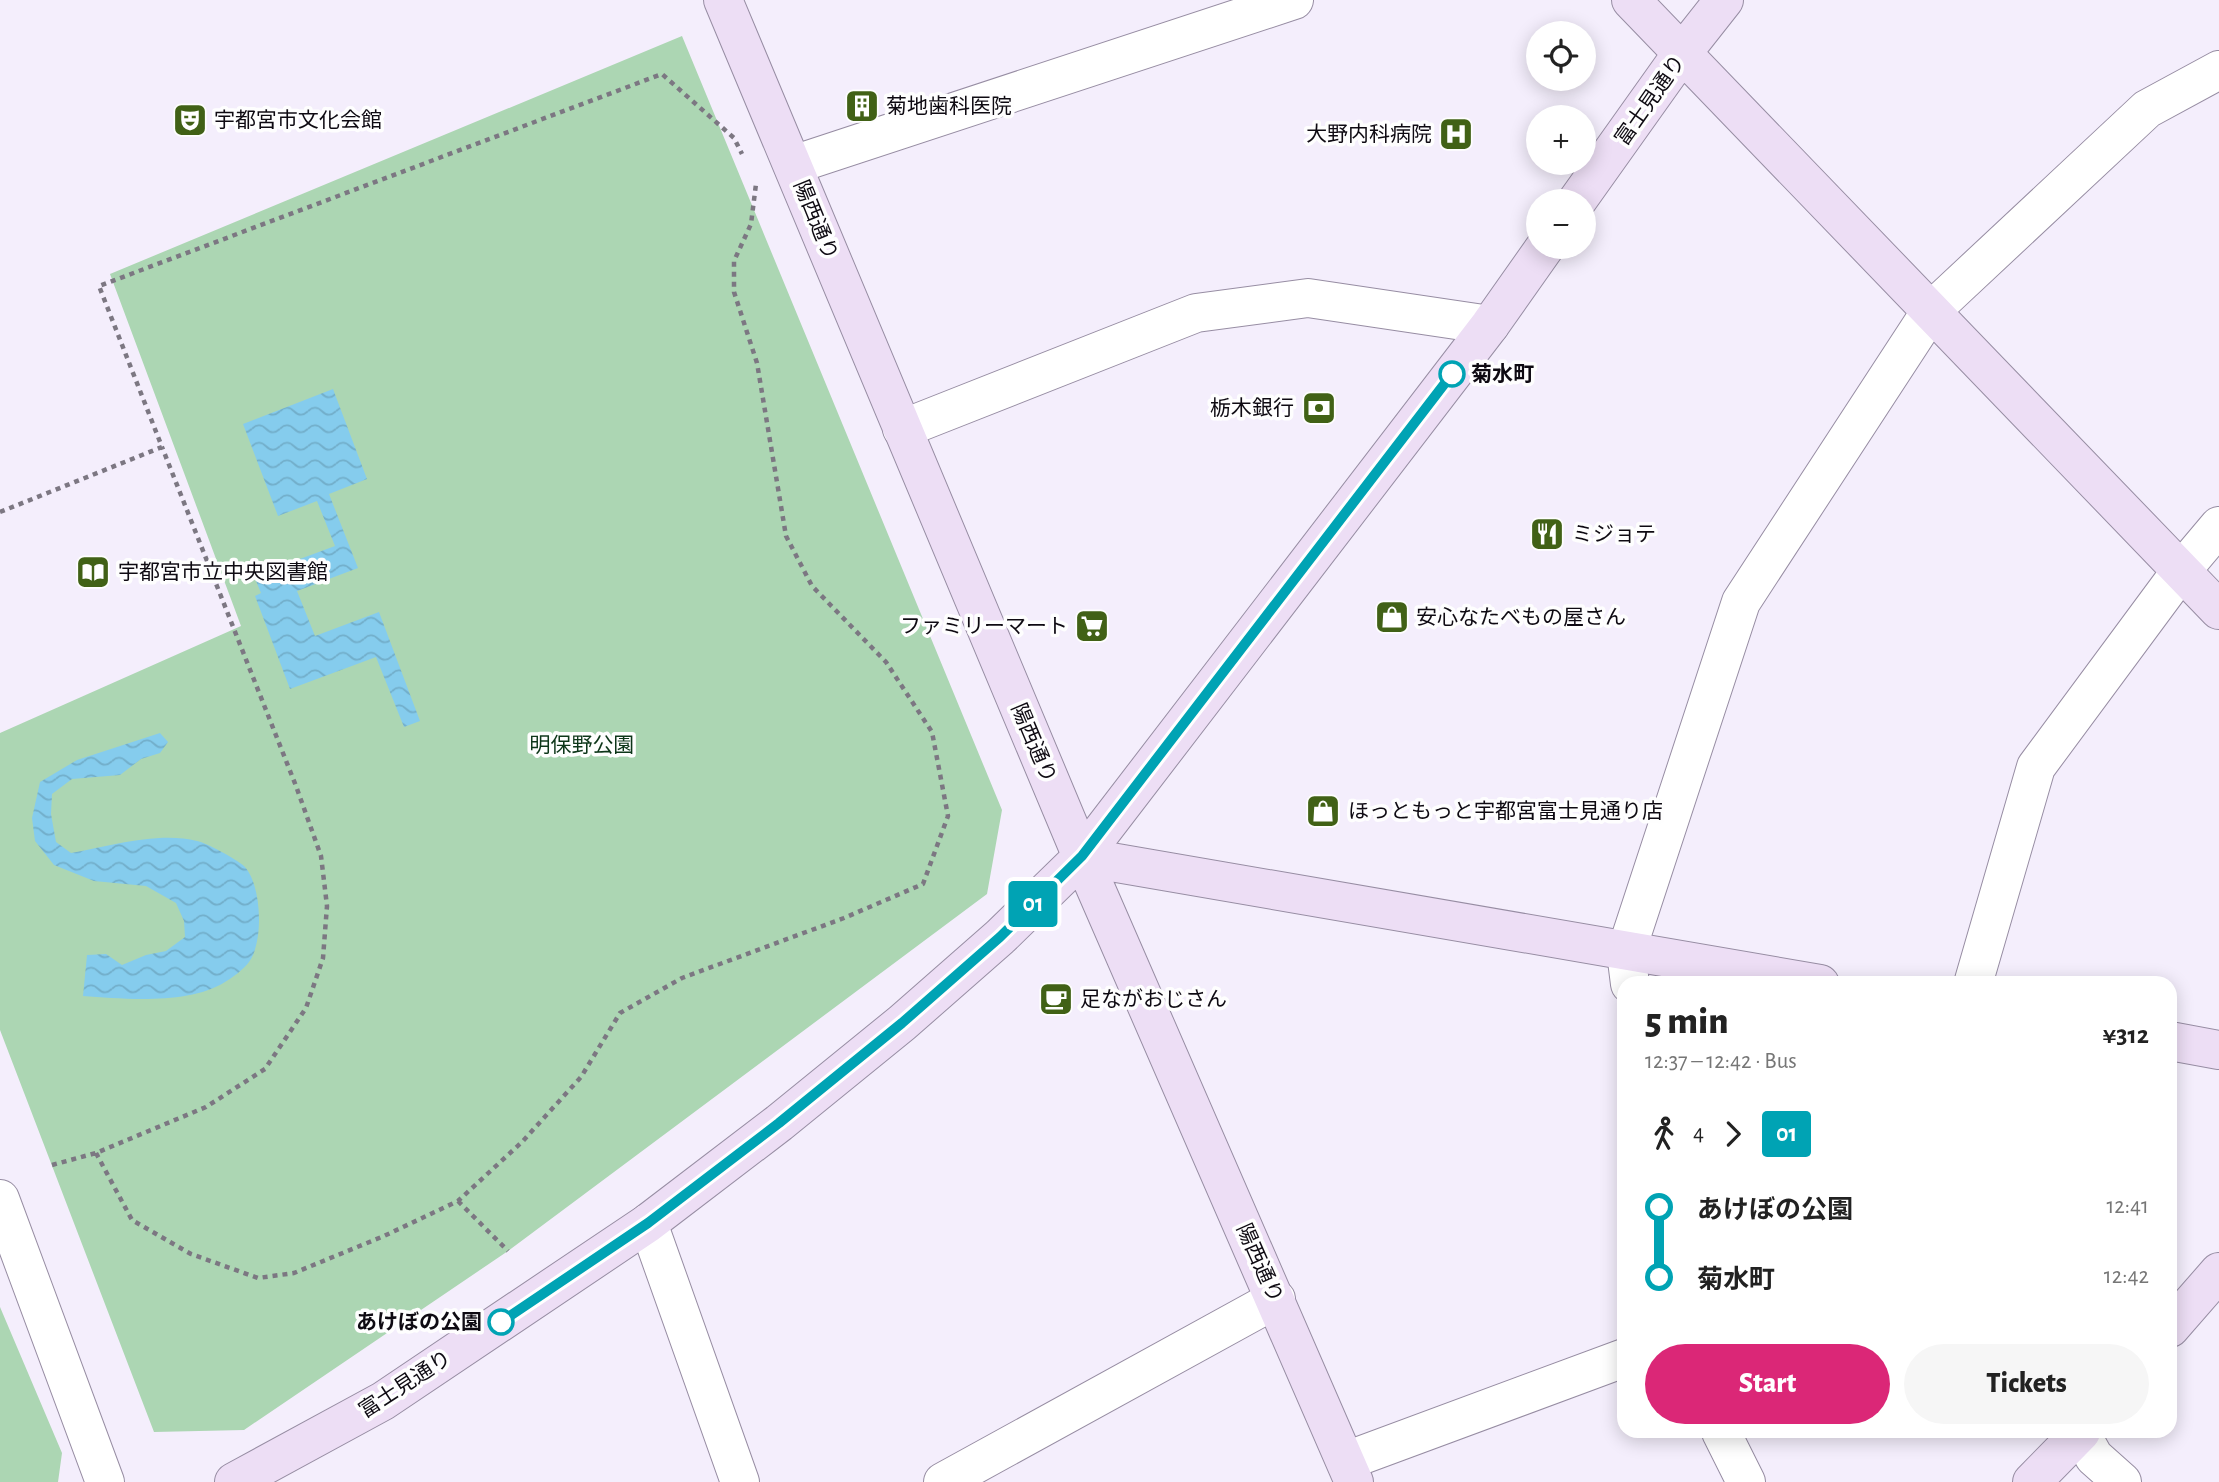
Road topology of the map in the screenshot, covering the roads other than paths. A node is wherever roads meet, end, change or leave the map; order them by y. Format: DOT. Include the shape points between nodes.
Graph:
graph roads {
  1 [pos="723,0"];
  2 [pos="1294,0"];
  3 [pos="1631,0"];
  4 [pos="1724,0"];
  5 [pos="1683,52"];
  6 [pos="2219,70"];
  7 [pos="793,165"];
  8 [pos="1586,189"];
  9 [pos="1537,259"];
  10 [pos="1931,311"];
  11 [pos="1490,325"];
  12 [pos="902,429"];
  13 [pos="2219,526"];
  14 [pos="2180,571"];
  15 [pos="2219,610"];
  16 [pos="1082,856"];
  17 [pos="1628,967"];
  18 [pos="1730,976"];
  19 [pos="1975,976"];
  20 [pos="2177,1042"];
  21 [pos="2219,1050"];
  22 [pos="0,1199"];
  23 [pos="648,1223"];
  24 [pos="2219,1272"];
  25 [pos="1276,1299"];
  26 [pos="2177,1320"];
  27 [pos="1617,1361"];
  28 [pos="1724,1438"];
  29 [pos="2074,1438"];
  30 [pos="2083,1438"];
  31 [pos="1350,1472"];
  32 [pos="105,1482"];
  33 [pos="234,1482"];
  34 [pos="740,1482"];
  35 [pos="943,1482"];
  36 [pos="1746,1482"];
  37 [pos="2032,1482"];
  38 [pos="2122,1482"];
  1 -- 7 [label="street, 陽西通り"];
  2 -- 7 [label="street"];
  3 -- 5 [label="street"];
  4 -- 5 [label="street, 富士見通り"];
  5 -- 8 [label="street, 富士見通り"];
  5 -- 10 [label="street"];
  6 -- 10 [label="street" via="2147,109"];
  7 -- 12 [label="street, 陽西通り"];
  9 -- 11 [label="street, 富士見通り"];
  10 -- 14 [label="street"];
  10 -- 17 [label="street" via="1741,601"];
  11 -- 12 [label="street" via="1308,298 1196,313"];
  11 -- 16 [label="street, 富士見通り"];
  12 -- 16 [label="street, 陽西通り"];
  13 -- 14 [label="street"];
  14 -- 15 [label="street"];
  14 -- 19 [label="street" via="2036,767"];
  16 -- 17 [label="street"];
  16 -- 23 [label="street, 富士見通り" via="1000,937 902,1023"];
  16 -- 25 [label="street, 陽西通り"];
  17 -- 18 [label="street"];
  20 -- 21 [label="street"];
  22 -- 32 [label="street"];
  23 -- 33 [label="street, 富士見通り" via="383,1401"];
  23 -- 34 [label="street"];
  24 -- 26 [label="street"];
  25 -- 31 [label="street, 陽西通り"];
  25 -- 35 [label="street"];
  27 -- 31 [label="street"];
  28 -- 36 [label="street"];
  29 -- 37 [label="street"];
  30 -- 38 [label="street" via="2094,1457"];
}
